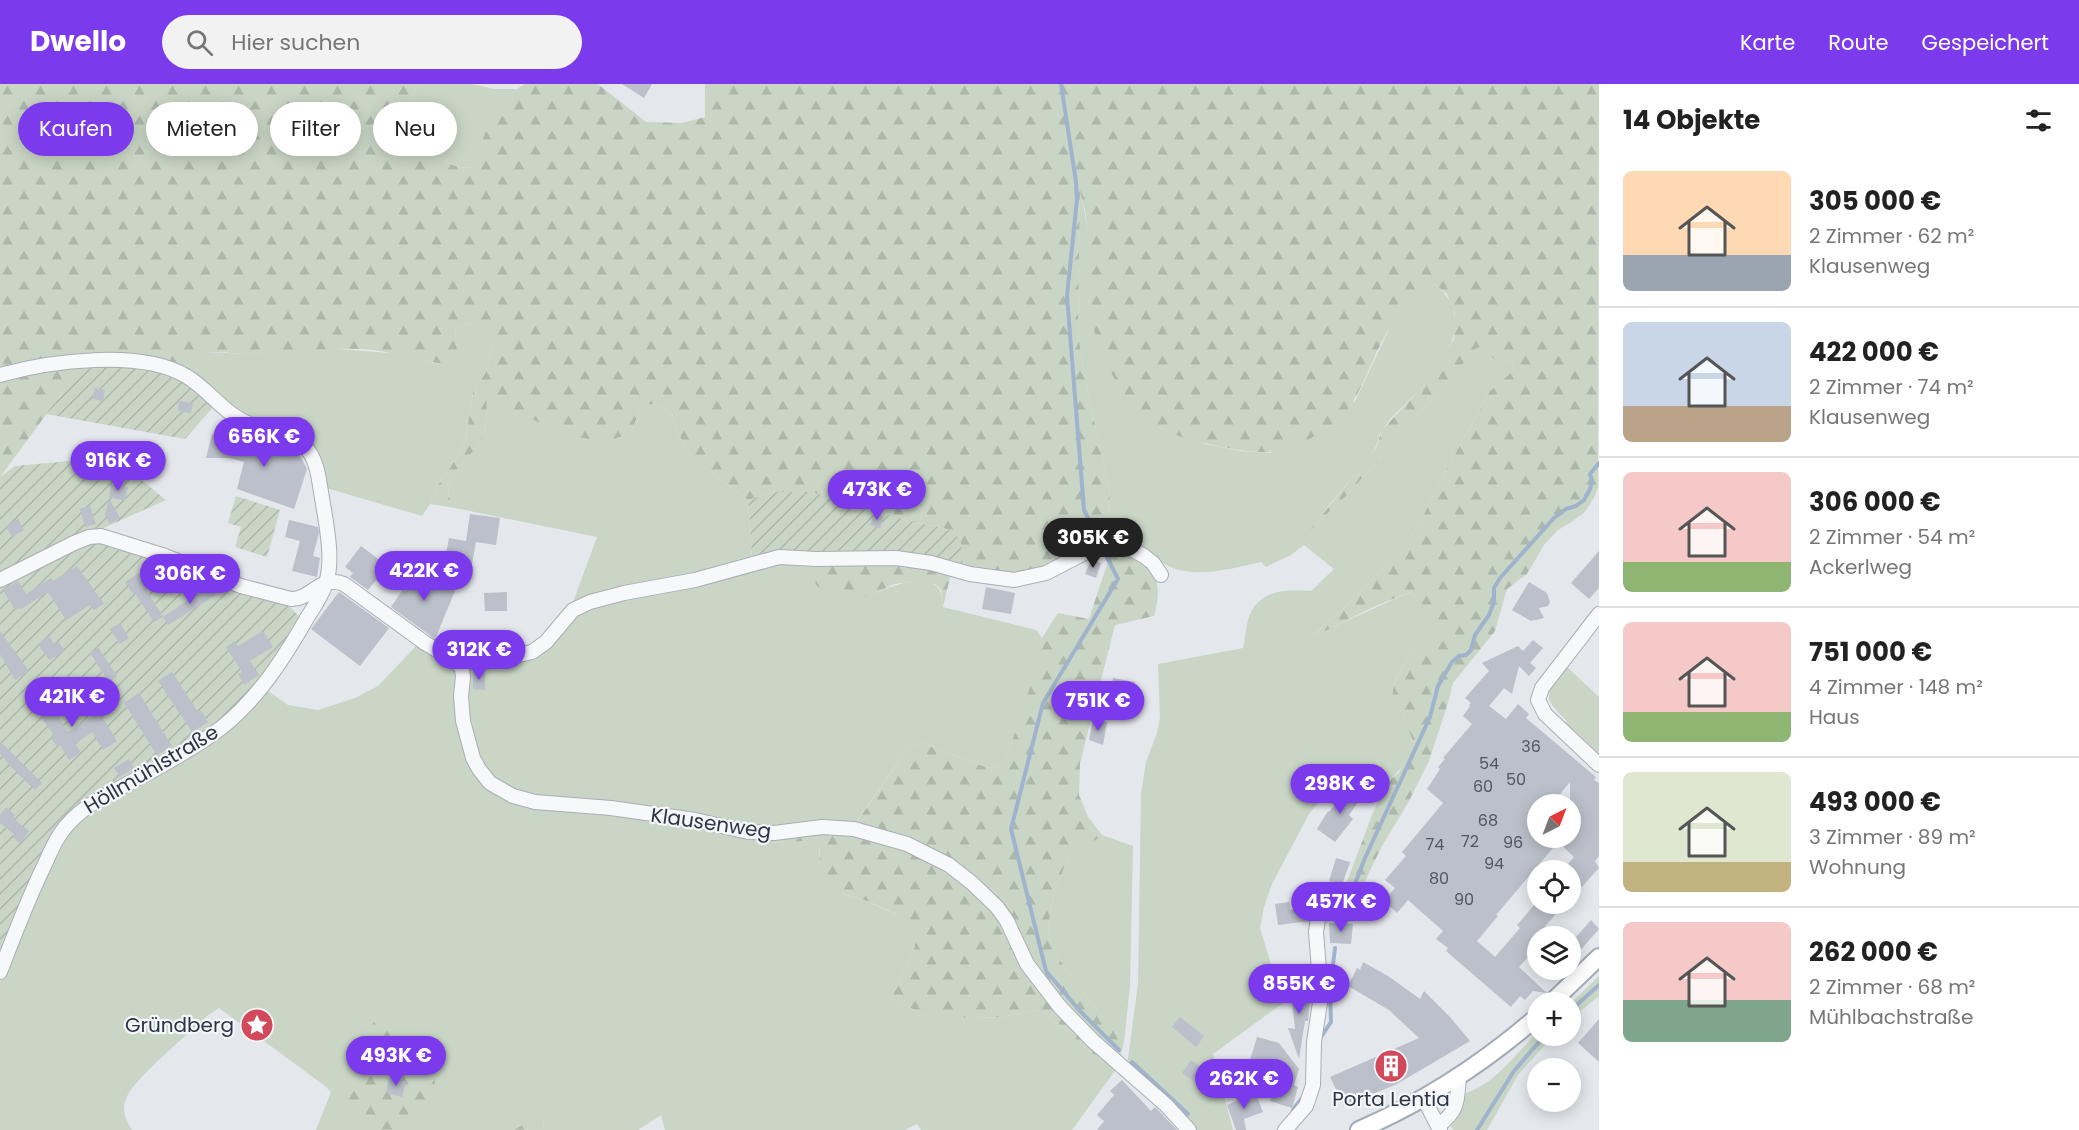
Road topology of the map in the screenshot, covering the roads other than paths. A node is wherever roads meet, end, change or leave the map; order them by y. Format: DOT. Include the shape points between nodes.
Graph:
graph roads {
  1 [pos="0,375"];
  2 [pos="1161,575"];
  3 [pos="0,580"];
  4 [pos="326,583"];
  5 [pos="291,599"];
  6 [pos="1599,614"];
  7 [pos="308,617"];
  8 [pos="457,662"];
  9 [pos="1599,765"];
  10 [pos="1321,897"];
  11 [pos="1599,957"];
  12 [pos="0,972"];
  13 [pos="1562,992"];
  14 [pos="1527,1025"];
  15 [pos="1459,1076"];
  16 [pos="1423,1097"];
  17 [pos="1289,1126"];
  18 [pos="1439,1128"];
  19 [pos="1189,1130"];
  20 [pos="1359,1130"];
  1 -- 4 [label="street, Höllmühlstraße" via="62,361 108,360 160,366 188,376 244,422 299,442 314,460 320,488 328,533"];
  2 -- 8 [label="street" via="1139,552 1120,544 1101,545 1046,573 1014,580 896,558 779,557 590,602 573,610 546,642 532,651 498,660"];
  3 -- 5 [label="street" via="74,543 101,536 241,586"];
  4 -- 5 [label="street"];
  4 -- 7 [label="street, Höllmühlstraße"];
  4 -- 8 [label="street" via="351,587"];
  5 -- 7 [label="street"];
  6 -- 9 [label="street" via="1542,688 1538,700 1545,714"];
  7 -- 12 [label="street, Höllmühlstraße" via="271,675 224,726 85,808 66,825 35,885"];
  8 -- 19 [label="street, Klausenweg" via="463,677 463,721 473,758 490,783 513,796 706,822 748,832 855,829 907,844 949,865 997,907 1027,964 1060,1006"];
  10 -- 17 [label="street" via="1316,936 1321,996 1313,1084 1310,1098"];
  11 -- 13 [label="main road"];
  14 -- 15 [label="main road"];
  15 -- 16 [label="main road"];
  15 -- 18 [label="street" via="1458,1098 1451,1117"];
  16 -- 18 [label="street"];
  16 -- 20 [label="main road"];
}
